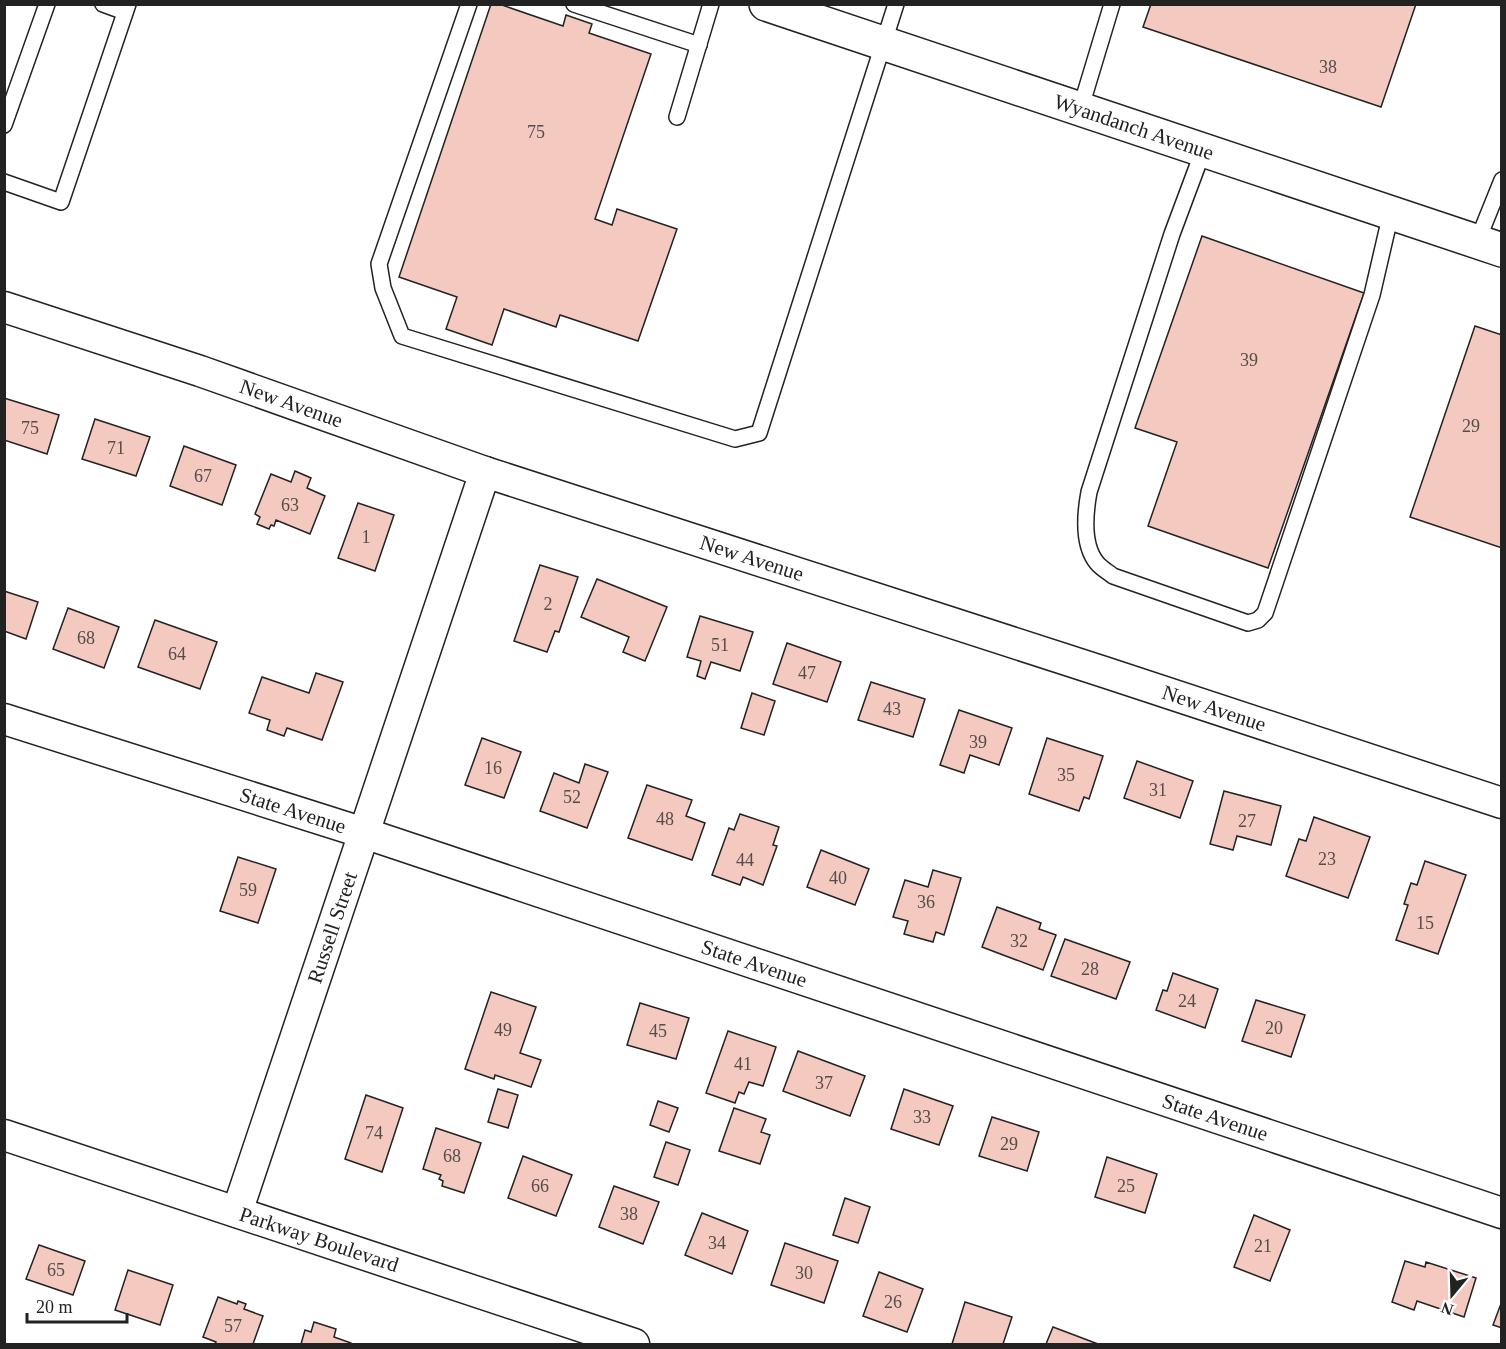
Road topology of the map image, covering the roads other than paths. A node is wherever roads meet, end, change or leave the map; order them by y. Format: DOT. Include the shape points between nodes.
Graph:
graph roads {
  1 [pos="47,4"];
  2 [pos="103,4"];
  3 [pos="469,4"];
  4 [pos="574,4"];
  5 [pos="711,4"];
  6 [pos="766,4"];
  7 [pos="896,4"];
  8 [pos="1112,4"];
  9 [pos="127,8"];
  10 [pos="699,45"];
  11 [pos="884,45"];
  12 [pos="1080,110"];
  13 [pos="677,117"];
  14 [pos="4,125"];
  15 [pos="1203,151"];
  16 [pos="1502,180"];
  17 [pos="4,182"];
  18 [pos="1391,213"];
  19 [pos="1489,246"];
  20 [pos="4,307"];
  21 [pos="485,472"];
  22 [pos="4,718"];
  23 [pos="1502,803"];
  24 [pos="364,833"];
  25 [pos="4,1135"];
  26 [pos="237,1212"];
  27 [pos="1502,1213"];
  28 [pos="634,1344"];
  1 -- 14 [label="lane"];
  2 -- 9 [label="lane"];
  3 -- 11 [label="lane" via="379,264 383,288 402,336 735,439 759,433"];
  4 -- 10 [label="lane"];
  5 -- 10 [label="lane"];
  6 -- 11 [label="street, Wyandanch Avenue"];
  7 -- 11 [label="lane"];
  8 -- 12 [label="lane"];
  9 -- 17 [label="lane" via="61,202"];
  10 -- 13 [label="lane"];
  11 -- 12 [label="street, Wyandanch Avenue"];
  12 -- 15 [label="street, Wyandanch Avenue"];
  15 -- 18 [label="street, Wyandanch Avenue"];
  15 -- 18 [label="lane" via="1092,481 1084,519 1097,563 1113,576 1248,623 1265,613 1372,295"];
  16 -- 19 [label="lane"];
  18 -- 19 [label="street, Wyandanch Avenue"];
  20 -- 21 [label="street, New Avenue" via="200,370"];
  21 -- 23 [label="street, New Avenue"];
  21 -- 24 [label="street, Russell Street"];
  22 -- 24 [label="street, State Avenue"];
  24 -- 26 [label="street, Russell Street"];
  24 -- 27 [label="street, State Avenue"];
  25 -- 26 [label="street, Parkway Boulevard"];
  26 -- 28 [label="street, Parkway Boulevard"];
}
